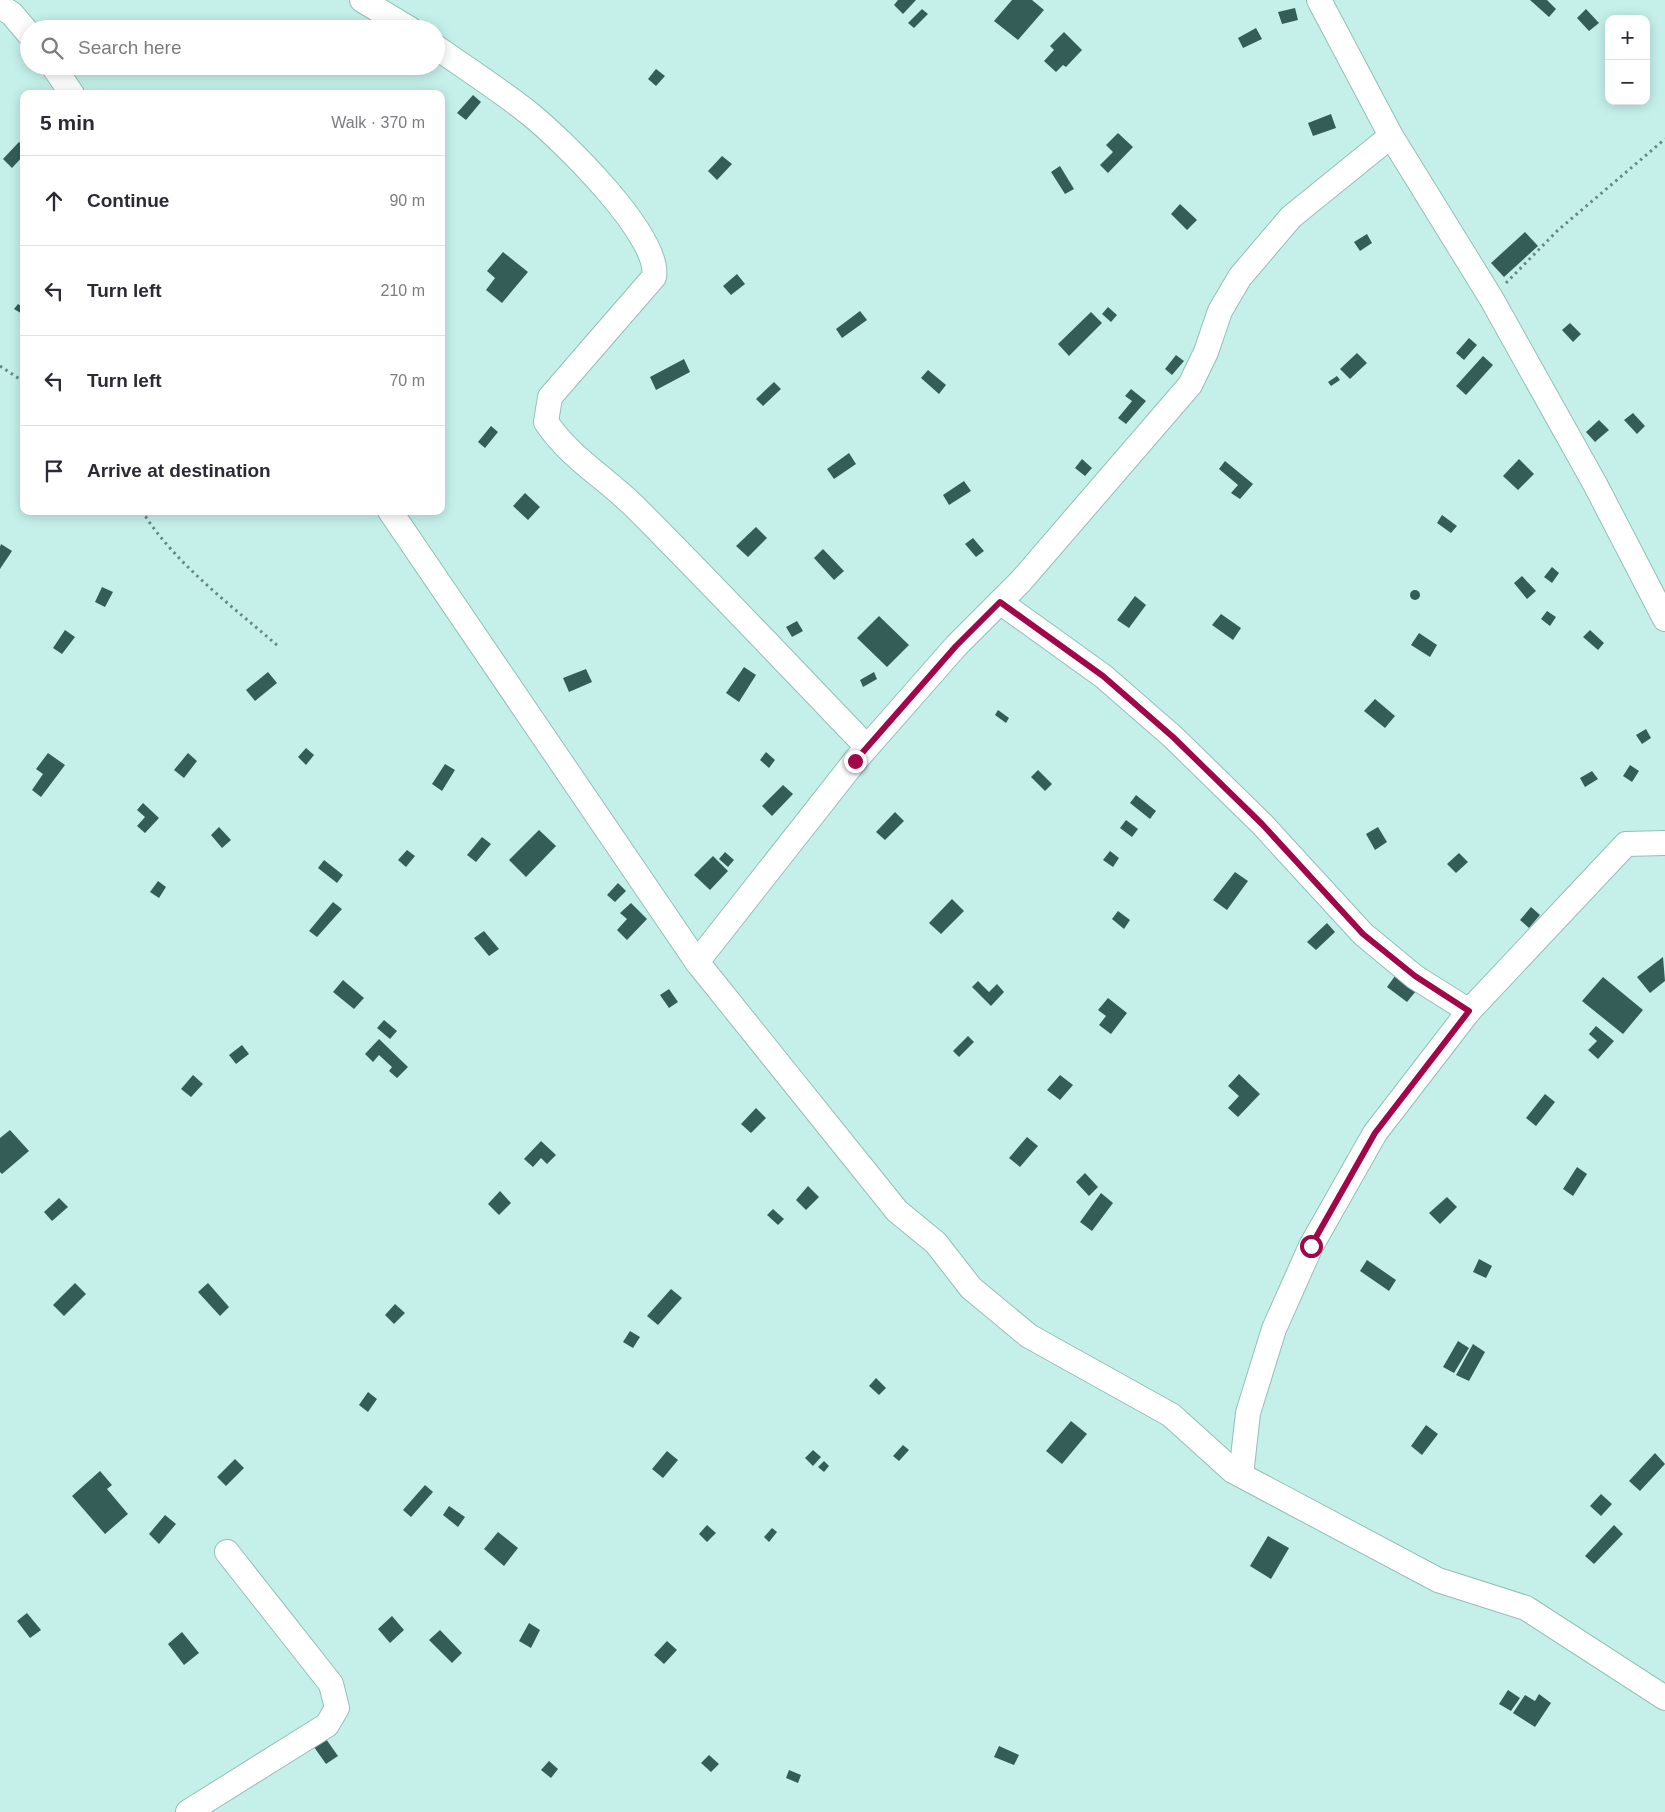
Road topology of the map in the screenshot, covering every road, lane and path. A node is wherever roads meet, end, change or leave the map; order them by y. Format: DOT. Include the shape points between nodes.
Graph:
graph roads {
  1 [pos="362,0"];
  2 [pos="1319,0"];
  3 [pos="0,6"];
  4 [pos="395,20"];
  5 [pos="20,23"];
  6 [pos="445,54"];
  7 [pos="59,75"];
  8 [pos="69,90"];
  9 [pos="1391,136"];
  10 [pos="1665,139"];
  11 [pos="1491,298"];
  12 [pos="0,366"];
  13 [pos="20,379"];
  14 [pos="144,515"];
  15 [pos="393,515"];
  16 [pos="1000,602"];
  17 [pos="1665,619"];
  18 [pos="278,646"];
  19 [pos="867,747"];
  20 [pos="1665,843"];
  21 [pos="697,962"];
  22 [pos="1469,1011"];
  23 [pos="1241,1474"];
  24 [pos="227,1552"];
  25 [pos="1665,1698"];
  26 [pos="188,1812"];
  1 -- 4 [label="street"];
  2 -- 9 [label="street"];
  3 -- 5 [label="street"];
  6 -- 19 [label="street" via="530,114 594,174 643,238 656,267 654,277 550,397 546,422 578,460 634,506"];
  7 -- 8 [label="street"];
  9 -- 11 [label="street"];
  9 -- 16 [label="street" via="1291,217 1240,277 1220,311 1190,385"];
  10 -- 11 [label="path" via="1557,231"];
  11 -- 17 [label="street" via="1595,484"];
  12 -- 13 [label="path"];
  14 -- 18 [label="path" via="196,573"];
  15 -- 21 [label="street"];
  16 -- 19 [label="street" via="956,646"];
  16 -- 22 [label="street" via="1103,676 1173,737 1262,824 1363,934 1415,976"];
  19 -- 21 [label="street"];
  20 -- 22 [label="street" via="1626,844"];
  21 -- 23 [label="street" via="897,1212 936,1243 971,1288 1029,1336 1171,1415 1233,1471"];
  22 -- 23 [label="street" via="1375,1133 1311,1246 1274,1329 1248,1413"];
  23 -- 25 [label="street" via="1438,1580 1526,1608"];
  24 -- 26 [label="street" via="331,1684 337,1708 327,1725"];
}
